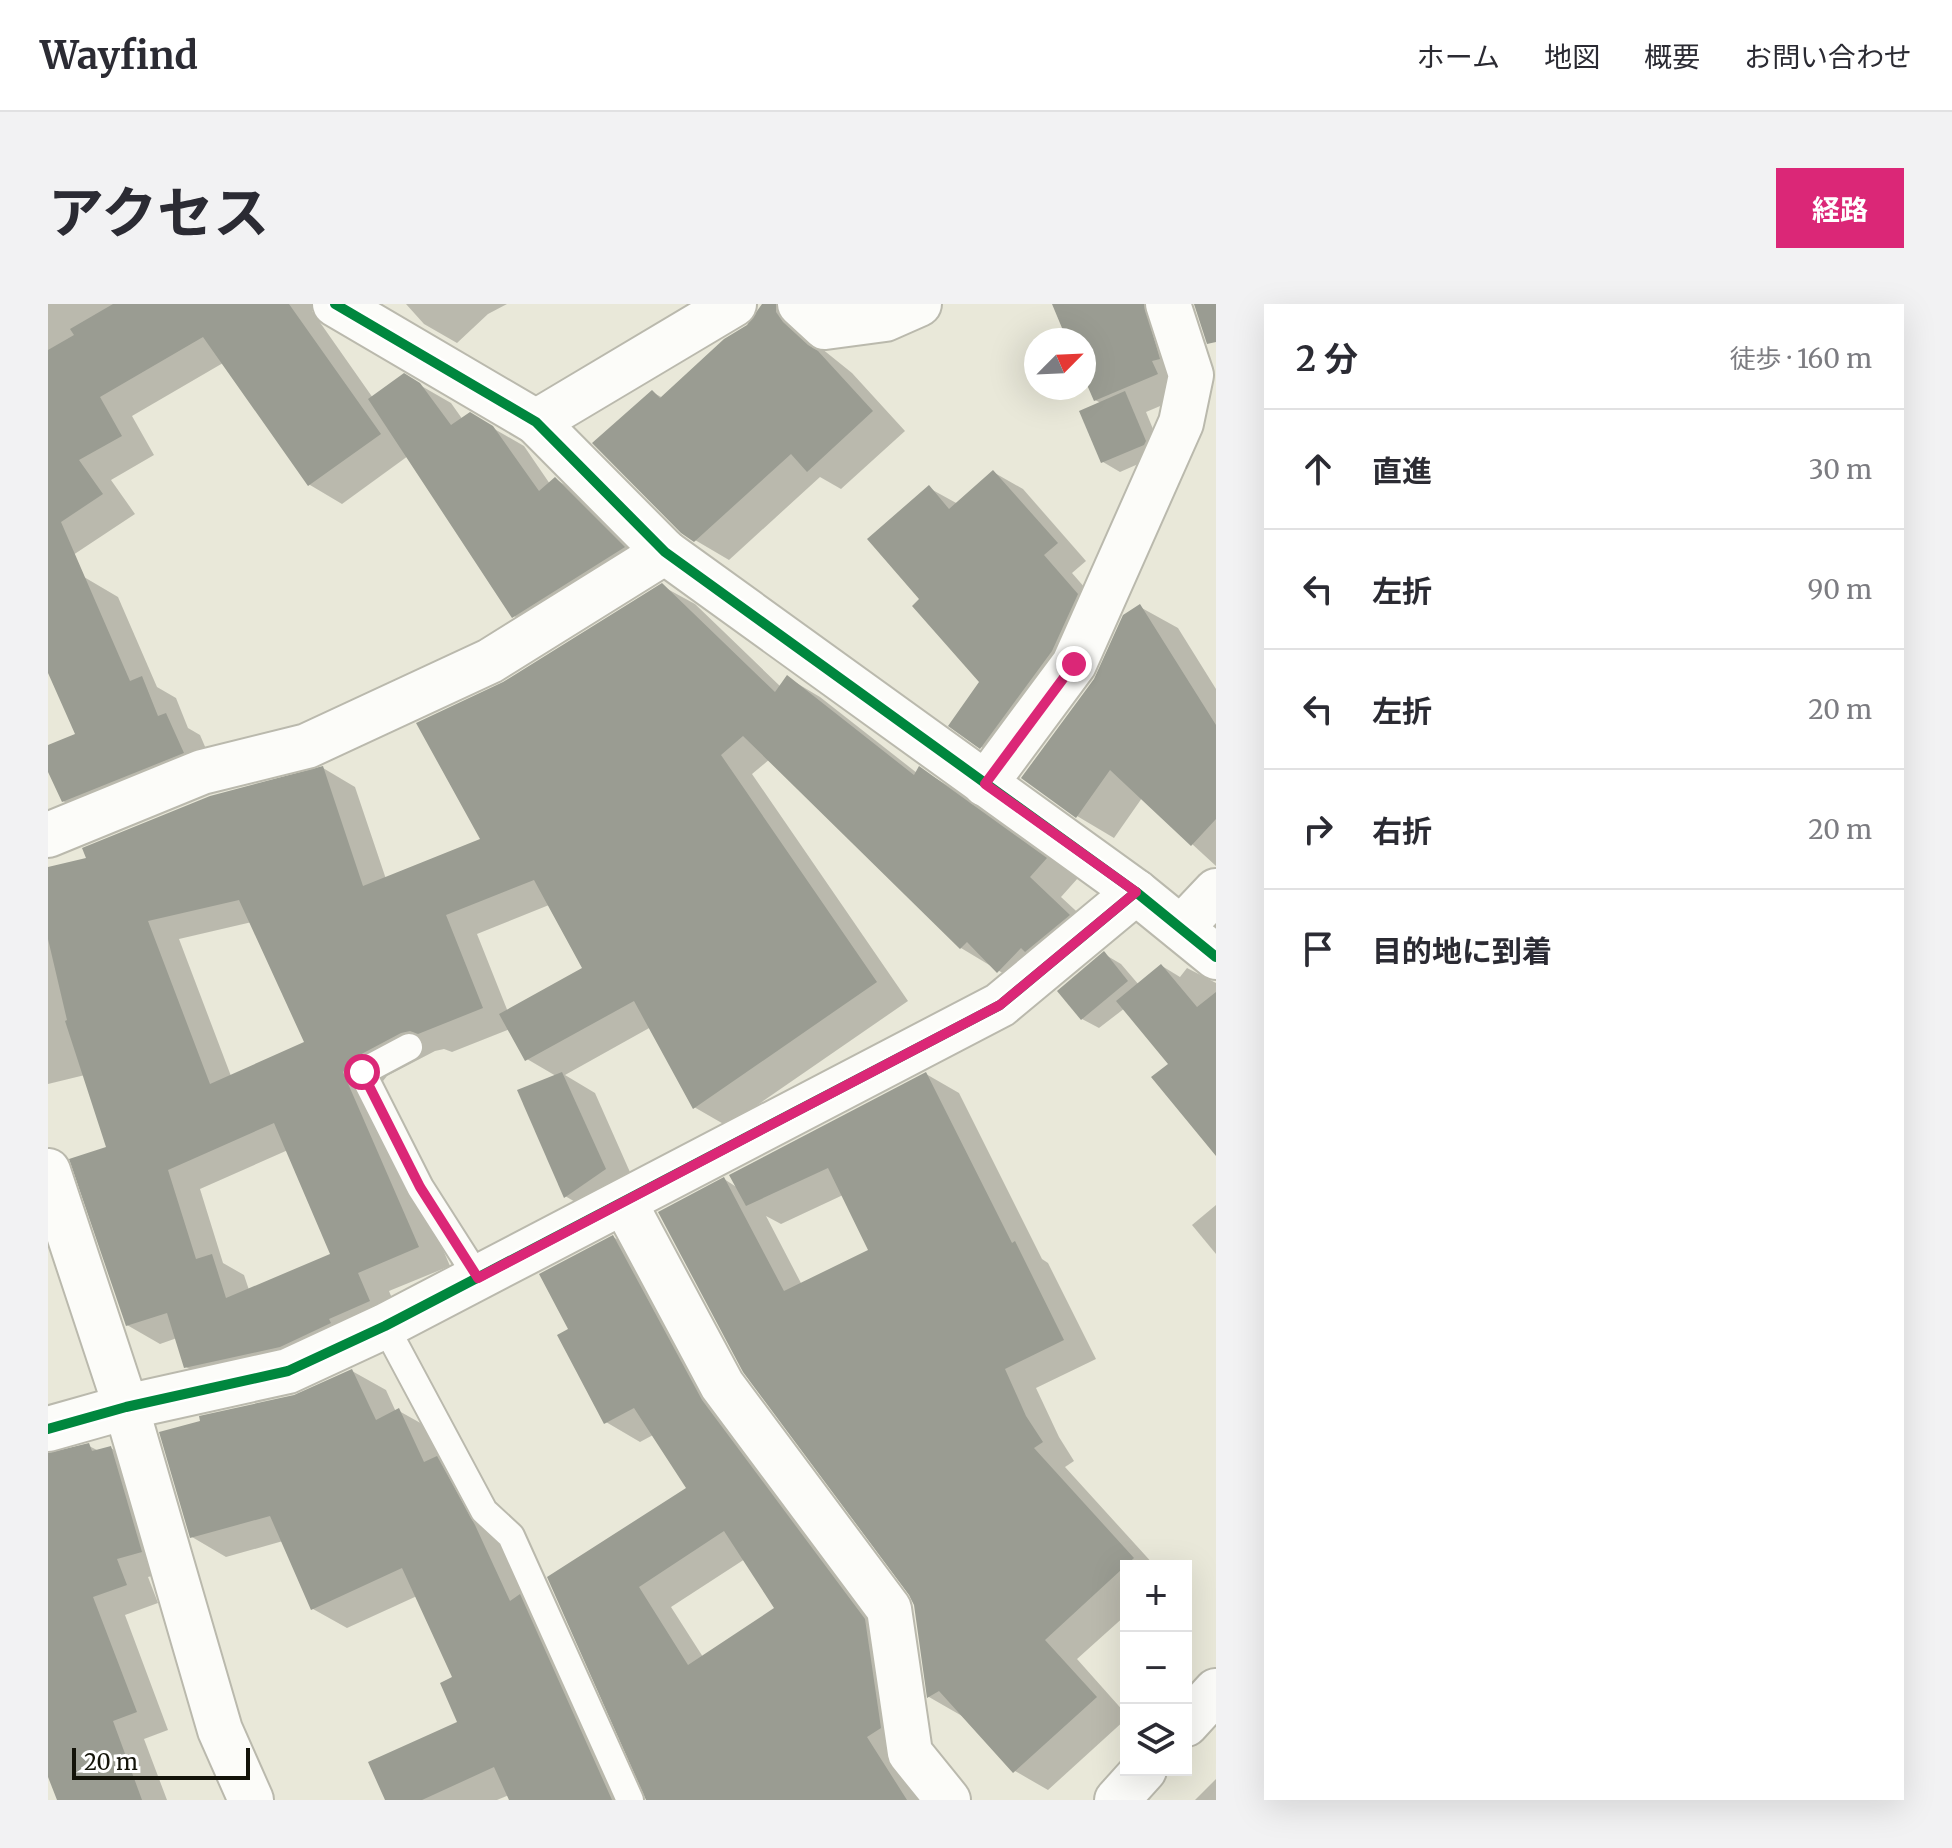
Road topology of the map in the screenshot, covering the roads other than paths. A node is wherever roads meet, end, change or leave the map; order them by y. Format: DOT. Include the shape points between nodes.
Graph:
graph roads {
  1 [pos="335,304"];
  2 [pos="734,304"];
  3 [pos="800,304"];
  4 [pos="919,304"];
  5 [pos="1168,304"];
  6 [pos="536,422"];
  7 [pos="665,552"];
  8 [pos="985,784"];
  9 [pos="48,835"];
  10 [pos="1216,891"];
  11 [pos="1136,892"];
  12 [pos="1181,928"];
  13 [pos="1216,957"];
  14 [pos="409,1047"];
  15 [pos="48,1171"];
  16 [pos="624,1202"];
  17 [pos="478,1278"];
  18 [pos="385,1326"];
  19 [pos="126,1407"];
  20 [pos="48,1429"];
  21 [pos="1216,1691"];
  22 [pos="1192,1717"];
  23 [pos="1139,1776"];
  24 [pos="251,1800"];
  25 [pos="630,1800"];
  26 [pos="948,1800"];
  27 [pos="1117,1800"];
  1 -- 6 [label="street"];
  2 -- 6 [label="street"];
  3 -- 4 [label="street" via="825,327 885,319"];
  5 -- 8 [label="street" via="1191,375 1181,423 1074,664"];
  6 -- 7 [label="street"];
  7 -- 8 [label="street"];
  7 -- 9 [label="street" via="490,661 307,746 202,772"];
  8 -- 11 [label="street"];
  10 -- 12 [label="street"];
  11 -- 12 [label="street"];
  11 -- 16 [label="street" via="1000,1005"];
  12 -- 13 [label="street"];
  14 -- 17 [label="lane" via="362,1072 420,1187"];
  15 -- 19 [label="street"];
  16 -- 17 [label="street"];
  16 -- 26 [label="street" via="722,1385 889,1609 910,1753"];
  17 -- 18 [label="street"];
  18 -- 19 [label="street" via="288,1371"];
  18 -- 25 [label="lane" via="484,1511 511,1536"];
  19 -- 20 [label="street"];
  19 -- 24 [label="street" via="220,1730"];
  21 -- 22 [label="street"];
  23 -- 27 [label="street"];
}
